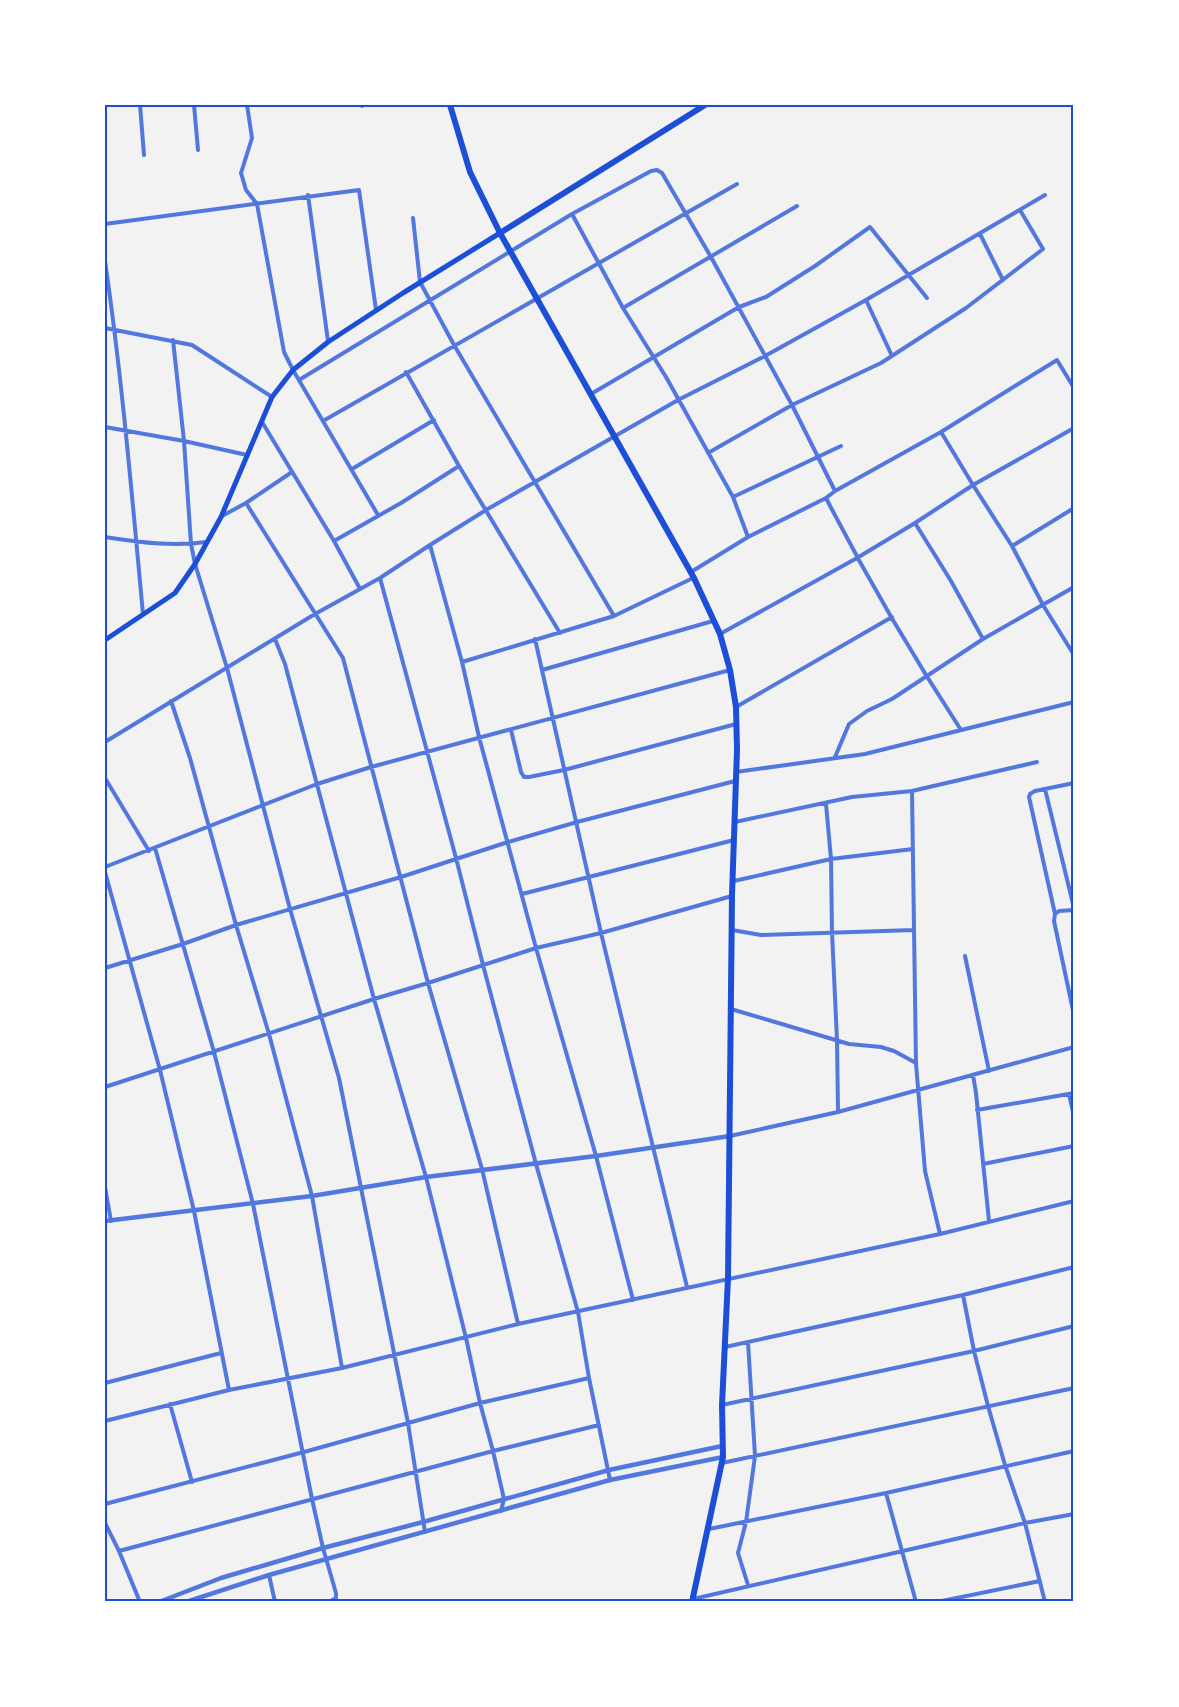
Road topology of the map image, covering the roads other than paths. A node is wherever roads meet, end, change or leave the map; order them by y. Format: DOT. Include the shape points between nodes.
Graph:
graph roads {
  1 [pos="140,105"];
  2 [pos="194,105"];
  3 [pos="247,105"];
  4 [pos="450,105"];
  5 [pos="705,105"];
  6 [pos="198,150"];
  7 [pos="144,155"];
  8 [pos="737,184"];
  9 [pos="308,195"];
  10 [pos="1045,195"];
  11 [pos="257,204"];
  12 [pos="797,206"];
  13 [pos="1020,210"];
  14 [pos="686,213"];
  15 [pos="572,214"];
  16 [pos="414,218"];
  17 [pos="105,224"];
  18 [pos="500,233"];
  19 [pos="980,234"];
  20 [pos="512,251"];
  21 [pos="711,257"];
  22 [pos="105,261"];
  23 [pos="599,264"];
  24 [pos="908,277"];
  25 [pos="1003,280"];
  26 [pos="420,282"];
  27 [pos="537,298"];
  28 [pos="927,298"];
  29 [pos="429,300"];
  30 [pos="866,300"];
  31 [pos="739,307"];
  32 [pos="623,308"];
  33 [pos="376,311"];
  34 [pos="105,328"];
  35 [pos="115,330"];
  36 [pos="173,340"];
  37 [pos="328,342"];
  38 [pos="454,345"];
  39 [pos="765,356"];
  40 [pos="892,356"];
  41 [pos="653,357"];
  42 [pos="293,370"];
  43 [pos="406,372"];
  44 [pos="298,380"];
  45 [pos="1074,388"];
  46 [pos="591,394"];
  47 [pos="272,397"];
  48 [pos="678,400"];
  49 [pos="792,405"];
  50 [pos="434,420"];
  51 [pos="323,421"];
  52 [pos="262,422"];
  53 [pos="105,427"];
  54 [pos="1074,428"];
  55 [pos="127,431"];
  56 [pos="941,432"];
  57 [pos="615,436"];
  58 [pos="184,441"];
  59 [pos="841,446"];
  60 [pos="708,453"];
  61 [pos="248,455"];
  62 [pos="818,457"];
  63 [pos="459,466"];
  64 [pos="352,470"];
  65 [pos="292,472"];
  66 [pos="535,483"];
  67 [pos="973,485"];
  68 [pos="835,491"];
  69 [pos="733,497"];
  70 [pos="826,498"];
  71 [pos="246,502"];
  72 [pos="1074,508"];
  73 [pos="486,510"];
  74 [pos="378,515"];
  75 [pos="221,517"];
  76 [pos="915,523"];
  77 [pos="105,537"];
  78 [pos="748,537"];
  79 [pos="334,540"];
  80 [pos="136,542"];
  81 [pos="206,542"];
  82 [pos="191,544"];
  83 [pos="429,544"];
  84 [pos="1012,546"];
  85 [pos="857,558"];
  86 [pos="195,564"];
  87 [pos="692,575"];
  88 [pos="380,578"];
  89 [pos="1074,587"];
  90 [pos="359,588"];
  91 [pos="1043,605"];
  92 [pos="143,614"];
  93 [pos="315,614"];
  94 [pos="614,616"];
  95 [pos="892,617"];
  96 [pos="714,621"];
  97 [pos="560,633"];
  98 [pos="720,634"];
  99 [pos="275,639"];
  100 [pos="535,639"];
  101 [pos="983,639"];
  102 [pos="105,640"];
  103 [pos="1074,655"];
  104 [pos="462,662"];
  105 [pos="227,668"];
  106 [pos="542,670"];
  107 [pos="730,670"];
  108 [pos="926,676"];
  109 [pos="171,701"];
  110 [pos="1074,702"];
  111 [pos="736,707"];
  112 [pos="552,719"];
  113 [pos="736,724"];
  114 [pos="511,730"];
  115 [pos="961,730"];
  116 [pos="479,737"];
  117 [pos="105,742"];
  118 [pos="426,751"];
  119 [pos="834,757"];
  120 [pos="1037,762"];
  121 [pos="371,767"];
  122 [pos="564,770"];
  123 [pos="736,772"];
  124 [pos="105,778"];
  125 [pos="735,781"];
  126 [pos="1074,783"];
  127 [pos="317,784"];
  128 [pos="1045,789"];
  129 [pos="912,791"];
  130 [pos="826,804"];
  131 [pos="263,806"];
  132 [pos="577,822"];
  133 [pos="735,822"];
  134 [pos="209,826"];
  135 [pos="735,840"];
  136 [pos="508,842"];
  137 [pos="154,848"];
  138 [pos="913,849"];
  139 [pos="149,851"];
  140 [pos="456,858"];
  141 [pos="831,859"];
  142 [pos="105,867"];
  143 [pos="105,872"];
  144 [pos="401,877"];
  145 [pos="590,878"];
  146 [pos="734,881"];
  147 [pos="346,892"];
  148 [pos="522,894"];
  149 [pos="732,895"];
  150 [pos="290,909"];
  151 [pos="1074,909"];
  152 [pos="1055,914"];
  153 [pos="236,925"];
  154 [pos="732,930"];
  155 [pos="914,930"];
  156 [pos="832,932"];
  157 [pos="602,933"];
  158 [pos="183,944"];
  159 [pos="536,948"];
  160 [pos="965,956"];
  161 [pos="130,960"];
  162 [pos="483,965"];
  163 [pos="105,968"];
  164 [pos="428,983"];
  165 [pos="374,999"];
  166 [pos="731,1009"];
  167 [pos="1074,1015"];
  168 [pos="322,1016"];
  169 [pos="269,1034"];
  170 [pos="837,1040"];
  171 [pos="1074,1047"];
  172 [pos="214,1052"];
  173 [pos="916,1064"];
  174 [pos="160,1070"];
  175 [pos="989,1071"];
  176 [pos="973,1075"];
  177 [pos="105,1087"];
  178 [pos="918,1089"];
  179 [pos="1072,1094"];
  180 [pos="977,1110"];
  181 [pos="838,1112"];
  182 [pos="1074,1116"];
  183 [pos="730,1136"];
  184 [pos="1074,1146"];
  185 [pos="652,1147"];
  186 [pos="596,1156"];
  187 [pos="536,1164"];
  188 [pos="982,1164"];
  189 [pos="482,1170"];
  190 [pos="426,1177"];
  191 [pos="105,1187"];
  192 [pos="361,1187"];
  193 [pos="312,1196"];
  194 [pos="1074,1201"];
  195 [pos="253,1204"];
  196 [pos="194,1211"];
  197 [pos="108,1221"];
  198 [pos="990,1221"];
  199 [pos="940,1233"];
  200 [pos="1074,1267"];
  201 [pos="728,1278"];
  202 [pos="687,1287"];
  203 [pos="963,1295"];
  204 [pos="633,1300"];
  205 [pos="578,1312"];
  206 [pos="518,1324"];
  207 [pos="1074,1326"];
  208 [pos="466,1338"];
  209 [pos="748,1342"];
  210 [pos="725,1347"];
  211 [pos="974,1351"];
  212 [pos="221,1353"];
  213 [pos="394,1355"];
  214 [pos="342,1368"];
  215 [pos="589,1378"];
  216 [pos="288,1379"];
  217 [pos="105,1383"];
  218 [pos="1074,1388"];
  219 [pos="229,1390"];
  220 [pos="751,1400"];
  221 [pos="480,1403"];
  222 [pos="170,1404"];
  223 [pos="722,1405"];
  224 [pos="988,1406"];
  225 [pos="105,1421"];
  226 [pos="408,1423"];
  227 [pos="599,1425"];
  228 [pos="722,1446"];
  229 [pos="493,1450"];
  230 [pos="1074,1450"];
  231 [pos="303,1452"];
  232 [pos="755,1456"];
  233 [pos="722,1460"];
  234 [pos="1005,1465"];
  235 [pos="609,1470"];
  236 [pos="416,1472"];
  237 [pos="610,1480"];
  238 [pos="192,1482"];
  239 [pos="886,1493"];
  240 [pos="312,1499"];
  241 [pos="504,1499"];
  242 [pos="105,1504"];
  243 [pos="501,1511"];
  244 [pos="1074,1514"];
  245 [pos="423,1522"];
  246 [pos="746,1522"];
  247 [pos="1025,1522"];
  248 [pos="105,1523"];
  249 [pos="708,1529"];
  250 [pos="425,1532"];
  251 [pos="323,1548"];
  252 [pos="119,1551"];
  253 [pos="904,1551"];
  254 [pos="327,1558"];
  255 [pos="269,1575"];
  256 [pos="1040,1581"];
  257 [pos="748,1585"];
  258 [pos="693,1600"];
  259 [pos="140,1602"];
  260 [pos="159,1602"];
  261 [pos="186,1602"];
  262 [pos="276,1602"];
  263 [pos="329,1602"];
  264 [pos="916,1602"];
  265 [pos="937,1602"];
  266 [pos="1045,1602"];
  1 -- 7 [label="street"];
  2 -- 6 [label="street"];
  3 -- 11 [label="street" via="252,138 241,173 246,190"];
  4 -- 18 [label="main road" via="470,172"];
  5 -- 18 [label="main road"];
  8 -- 14 [label="street"];
  9 -- 11 [label="street"];
  9 -- 33 [label="street" via="359,190"];
  9 -- 37 [label="street"];
  10 -- 13 [label="street"];
  11 -- 17 [label="street"];
  11 -- 42 [label="street" via="284,352"];
  12 -- 21 [label="street"];
  13 -- 19 [label="street"];
  13 -- 25 [label="street" via="1043,249"];
  14 -- 15 [label="street" via="662,172 657,170"];
  14 -- 21 [label="street"];
  14 -- 23 [label="street"];
  15 -- 20 [label="street"];
  15 -- 23 [label="street"];
  16 -- 26 [label="street"];
  18 -- 20 [label="main road"];
  18 -- 26 [label="main road"];
  19 -- 24 [label="street"];
  19 -- 25 [label="street"];
  20 -- 27 [label="main road"];
  20 -- 29 [label="street"];
  21 -- 31 [label="street"];
  21 -- 32 [label="street"];
  22 -- 35 [label="street"];
  23 -- 27 [label="street"];
  23 -- 32 [label="street"];
  24 -- 28 [label="street"];
  24 -- 30 [label="street"];
  24 -- 31 [label="street" via="870,227 766,297"];
  25 -- 40 [label="street"];
  26 -- 29 [label="street"];
  26 -- 33 [label="main road"];
  27 -- 38 [label="street"];
  27 -- 46 [label="main road"];
  29 -- 38 [label="street"];
  29 -- 44 [label="street"];
  30 -- 39 [label="street"];
  30 -- 40 [label="street"];
  31 -- 39 [label="street"];
  31 -- 41 [label="street"];
  32 -- 41 [label="street"];
  33 -- 37 [label="main road"];
  34 -- 35 [label="street"];
  35 -- 36 [label="street"];
  35 -- 55 [label="street"];
  36 -- 47 [label="street" via="192,345"];
  36 -- 58 [label="street"];
  37 -- 42 [label="main road"];
  38 -- 43 [label="street"];
  38 -- 66 [label="street"];
  39 -- 48 [label="street"];
  39 -- 49 [label="street"];
  40 -- 49 [label="street"];
  41 -- 46 [label="street"];
  41 -- 48 [label="street"];
  42 -- 44 [label="street"];
  42 -- 47 [label="main road"];
  43 -- 50 [label="street"];
  43 -- 51 [label="street"];
  44 -- 51 [label="street"];
  45 -- 56 [label="street" via="1057,360"];
  46 -- 57 [label="main road"];
  47 -- 52 [label="main road"];
  48 -- 57 [label="street"];
  48 -- 60 [label="street"];
  49 -- 60 [label="street"];
  49 -- 62 [label="street"];
  50 -- 63 [label="street"];
  50 -- 64 [label="street"];
  51 -- 64 [label="street"];
  52 -- 61 [label="main road"];
  52 -- 65 [label="street"];
  53 -- 55 [label="street"];
  54 -- 67 [label="street"];
  55 -- 58 [label="street"];
  55 -- 80 [label="street"];
  56 -- 67 [label="street"];
  56 -- 68 [label="street"];
  57 -- 66 [label="street"];
  57 -- 87 [label="main road"];
  58 -- 61 [label="street"];
  58 -- 82 [label="street"];
  59 -- 62 [label="street"];
  60 -- 69 [label="street"];
  61 -- 75 [label="main road"];
  62 -- 68 [label="street"];
  62 -- 69 [label="street"];
  63 -- 73 [label="street"];
  63 -- 74 [label="street"];
  64 -- 74 [label="street"];
  65 -- 71 [label="street"];
  65 -- 79 [label="street"];
  66 -- 73 [label="street"];
  66 -- 94 [label="street"];
  67 -- 76 [label="street"];
  67 -- 84 [label="street"];
  68 -- 70 [label="street"];
  69 -- 78 [label="street"];
  70 -- 78 [label="street"];
  70 -- 85 [label="street"];
  71 -- 75 [label="street"];
  71 -- 93 [label="street"];
  72 -- 84 [label="street"];
  73 -- 83 [label="street"];
  73 -- 97 [label="street"];
  74 -- 79 [label="street"];
  75 -- 81 [label="main road"];
  76 -- 85 [label="street"];
  76 -- 101 [label="street"];
  77 -- 80 [label="street"];
  78 -- 87 [label="street"];
  79 -- 90 [label="street"];
  80 -- 82 [label="street"];
  80 -- 92 [label="street"];
  81 -- 82 [label="street"];
  81 -- 86 [label="main road"];
  82 -- 86 [label="street"];
  83 -- 88 [label="street"];
  83 -- 104 [label="street"];
  84 -- 91 [label="street"];
  85 -- 95 [label="street"];
  85 -- 98 [label="street"];
  86 -- 92 [label="main road" via="175,592"];
  86 -- 105 [label="street"];
  87 -- 94 [label="street"];
  87 -- 96 [label="main road"];
  88 -- 90 [label="street"];
  88 -- 118 [label="street"];
  89 -- 91 [label="street"];
  90 -- 93 [label="street"];
  91 -- 101 [label="street"];
  91 -- 103 [label="street"];
  92 -- 102 [label="main road"];
  93 -- 99 [label="street"];
  93 -- 121 [label="street" via="343,658"];
  94 -- 97 [label="street"];
  95 -- 108 [label="street"];
  95 -- 111 [label="street"];
  96 -- 98 [label="main road"];
  96 -- 106 [label="street"];
  97 -- 100 [label="street"];
  98 -- 107 [label="main road"];
  99 -- 105 [label="street"];
  99 -- 127 [label="street"];
  100 -- 104 [label="street"];
  100 -- 106 [label="street"];
  101 -- 108 [label="street"];
  104 -- 116 [label="street"];
  105 -- 109 [label="street"];
  105 -- 131 [label="street"];
  106 -- 112 [label="street"];
  107 -- 111 [label="main road"];
  107 -- 112 [label="street"];
  108 -- 115 [label="street"];
  108 -- 119 [label="street" via="849,724"];
  109 -- 117 [label="street"];
  109 -- 134 [label="street"];
  110 -- 115 [label="street"];
  111 -- 113 [label="main road"];
  112 -- 114 [label="street"];
  112 -- 122 [label="street"];
  113 -- 122 [label="street"];
  113 -- 123 [label="main road"];
  114 -- 116 [label="street"];
  114 -- 122 [label="street" via="524,777"];
  115 -- 119 [label="street" via="866,754"];
  116 -- 118 [label="street"];
  116 -- 136 [label="street"];
  118 -- 121 [label="street"];
  118 -- 140 [label="street"];
  119 -- 123 [label="street"];
  120 -- 129 [label="street"];
  121 -- 127 [label="street"];
  121 -- 144 [label="street"];
  122 -- 132 [label="street"];
  123 -- 125 [label="main road"];
  124 -- 139 [label="street"];
  125 -- 132 [label="street"];
  125 -- 133 [label="main road"];
  126 -- 128 [label="street"];
  127 -- 131 [label="street"];
  127 -- 147 [label="street"];
  128 -- 151 [label="street"];
  128 -- 152 [label="street" via="1029,797"];
  129 -- 130 [label="street"];
  129 -- 138 [label="street"];
  130 -- 133 [label="street"];
  130 -- 141 [label="street"];
  131 -- 134 [label="street"];
  131 -- 150 [label="street"];
  132 -- 136 [label="street"];
  132 -- 145 [label="street"];
  133 -- 135 [label="main road"];
  134 -- 137 [label="street"];
  134 -- 153 [label="street"];
  135 -- 145 [label="street"];
  135 -- 146 [label="main road"];
  136 -- 140 [label="street"];
  136 -- 148 [label="street"];
  137 -- 139 [label="street"];
  137 -- 158 [label="street"];
  138 -- 141 [label="street"];
  138 -- 155 [label="street"];
  139 -- 142 [label="street"];
  140 -- 144 [label="street"];
  140 -- 162 [label="street"];
  141 -- 146 [label="street"];
  141 -- 156 [label="street"];
  143 -- 161 [label="street"];
  144 -- 147 [label="street"];
  144 -- 164 [label="street"];
  145 -- 148 [label="street"];
  145 -- 157 [label="street"];
  146 -- 149 [label="main road"];
  147 -- 150 [label="street"];
  147 -- 165 [label="street"];
  148 -- 159 [label="street"];
  149 -- 154 [label="main road"];
  149 -- 157 [label="street"];
  150 -- 153 [label="street"];
  150 -- 168 [label="street"];
  151 -- 152 [label="street"];
  152 -- 167 [label="street"];
  153 -- 158 [label="street"];
  153 -- 169 [label="street"];
  154 -- 156 [label="street" via="761,935"];
  154 -- 166 [label="main road"];
  155 -- 156 [label="street"];
  155 -- 173 [label="street"];
  156 -- 170 [label="street"];
  157 -- 159 [label="street"];
  157 -- 185 [label="street"];
  158 -- 161 [label="street"];
  158 -- 172 [label="street"];
  159 -- 162 [label="street"];
  159 -- 186 [label="street"];
  160 -- 175 [label="street"];
  161 -- 163 [label="street"];
  161 -- 174 [label="street"];
  162 -- 164 [label="street"];
  162 -- 187 [label="street"];
  164 -- 165 [label="street"];
  164 -- 189 [label="street"];
  165 -- 168 [label="street"];
  165 -- 190 [label="street"];
  166 -- 170 [label="street"];
  166 -- 183 [label="main road"];
  168 -- 169 [label="street"];
  168 -- 192 [label="street"];
  169 -- 172 [label="street"];
  169 -- 193 [label="street"];
  170 -- 173 [label="street" via="881,1047"];
  170 -- 181 [label="street"];
  171 -- 175 [label="street"];
  172 -- 174 [label="street"];
  172 -- 195 [label="street"];
  173 -- 178 [label="street"];
  174 -- 177 [label="street"];
  174 -- 196 [label="street"];
  175 -- 176 [label="street"];
  176 -- 178 [label="street"];
  176 -- 180 [label="street"];
  178 -- 181 [label="street"];
  178 -- 199 [label="street" via="925,1172"];
  179 -- 180 [label="street"];
  179 -- 182 [label="street"];
  180 -- 188 [label="street"];
  181 -- 183 [label="street"];
  183 -- 185 [label="street"];
  183 -- 201 [label="main road"];
  184 -- 188 [label="street"];
  185 -- 186 [label="street"];
  185 -- 202 [label="street"];
  186 -- 187 [label="street"];
  186 -- 204 [label="street"];
  187 -- 189 [label="street"];
  187 -- 205 [label="street"];
  188 -- 198 [label="street"];
  189 -- 190 [label="street"];
  189 -- 206 [label="street"];
  190 -- 192 [label="street"];
  190 -- 208 [label="street"];
  191 -- 197 [label="street"];
  192 -- 193 [label="street"];
  192 -- 213 [label="street"];
  193 -- 195 [label="street"];
  193 -- 214 [label="street"];
  194 -- 198 [label="street"];
  195 -- 196 [label="street"];
  195 -- 216 [label="street"];
  196 -- 197 [label="street"];
  196 -- 212 [label="street"];
  198 -- 199 [label="street"];
  199 -- 201 [label="street"];
  200 -- 203 [label="street"];
  201 -- 202 [label="street"];
  201 -- 210 [label="main road"];
  202 -- 204 [label="street"];
  203 -- 209 [label="street"];
  203 -- 211 [label="street"];
  204 -- 205 [label="street"];
  205 -- 206 [label="street"];
  205 -- 215 [label="street"];
  206 -- 208 [label="street"];
  207 -- 211 [label="street"];
  208 -- 213 [label="street"];
  208 -- 221 [label="street"];
  209 -- 210 [label="street"];
  209 -- 220 [label="street"];
  210 -- 223 [label="main road"];
  211 -- 220 [label="street"];
  211 -- 224 [label="street"];
  212 -- 217 [label="street"];
  212 -- 219 [label="street"];
  213 -- 214 [label="street"];
  213 -- 226 [label="street"];
  214 -- 216 [label="street"];
  215 -- 221 [label="street"];
  215 -- 227 [label="street"];
  216 -- 219 [label="street"];
  216 -- 231 [label="street"];
  218 -- 224 [label="street"];
  219 -- 222 [label="street"];
  220 -- 223 [label="street"];
  220 -- 232 [label="street"];
  221 -- 226 [label="street"];
  221 -- 229 [label="street"];
  222 -- 225 [label="street"];
  222 -- 238 [label="street"];
  223 -- 228 [label="main road"];
  224 -- 232 [label="street"];
  224 -- 234 [label="street"];
  226 -- 231 [label="street"];
  226 -- 236 [label="street"];
  227 -- 229 [label="street"];
  227 -- 235 [label="street"];
  228 -- 233 [label="main road"];
  228 -- 235 [label="street"];
  229 -- 236 [label="street"];
  229 -- 241 [label="street"];
  230 -- 234 [label="street"];
  231 -- 238 [label="street"];
  231 -- 240 [label="street"];
  232 -- 233 [label="street"];
  232 -- 246 [label="street"];
  233 -- 237 [label="street"];
  233 -- 249 [label="main road"];
  234 -- 239 [label="street"];
  234 -- 247 [label="street"];
  235 -- 237 [label="street"];
  235 -- 241 [label="street"];
  236 -- 240 [label="street"];
  236 -- 245 [label="street"];
  237 -- 243 [label="street"];
  238 -- 242 [label="street"];
  239 -- 246 [label="street"];
  239 -- 253 [label="street"];
  240 -- 251 [label="street"];
  240 -- 252 [label="street"];
  241 -- 243 [label="street"];
  241 -- 245 [label="street"];
  243 -- 250 [label="street"];
  244 -- 247 [label="street"];
  245 -- 250 [label="street"];
  245 -- 251 [label="street"];
  246 -- 249 [label="street"];
  246 -- 257 [label="street" via="738,1553"];
  247 -- 253 [label="street"];
  247 -- 256 [label="street"];
  248 -- 252 [label="street"];
  249 -- 258 [label="main road"];
  250 -- 254 [label="street"];
  251 -- 254 [label="street"];
  251 -- 260 [label="street" via="221,1578"];
  252 -- 259 [label="street"];
  253 -- 257 [label="street"];
  253 -- 264 [label="street"];
  254 -- 255 [label="street"];
  254 -- 263 [label="street" via="336,1593 336,1598"];
  255 -- 261 [label="street"];
  255 -- 262 [label="street"];
  256 -- 265 [label="street"];
  256 -- 266 [label="street"];
  257 -- 258 [label="street"];
}
